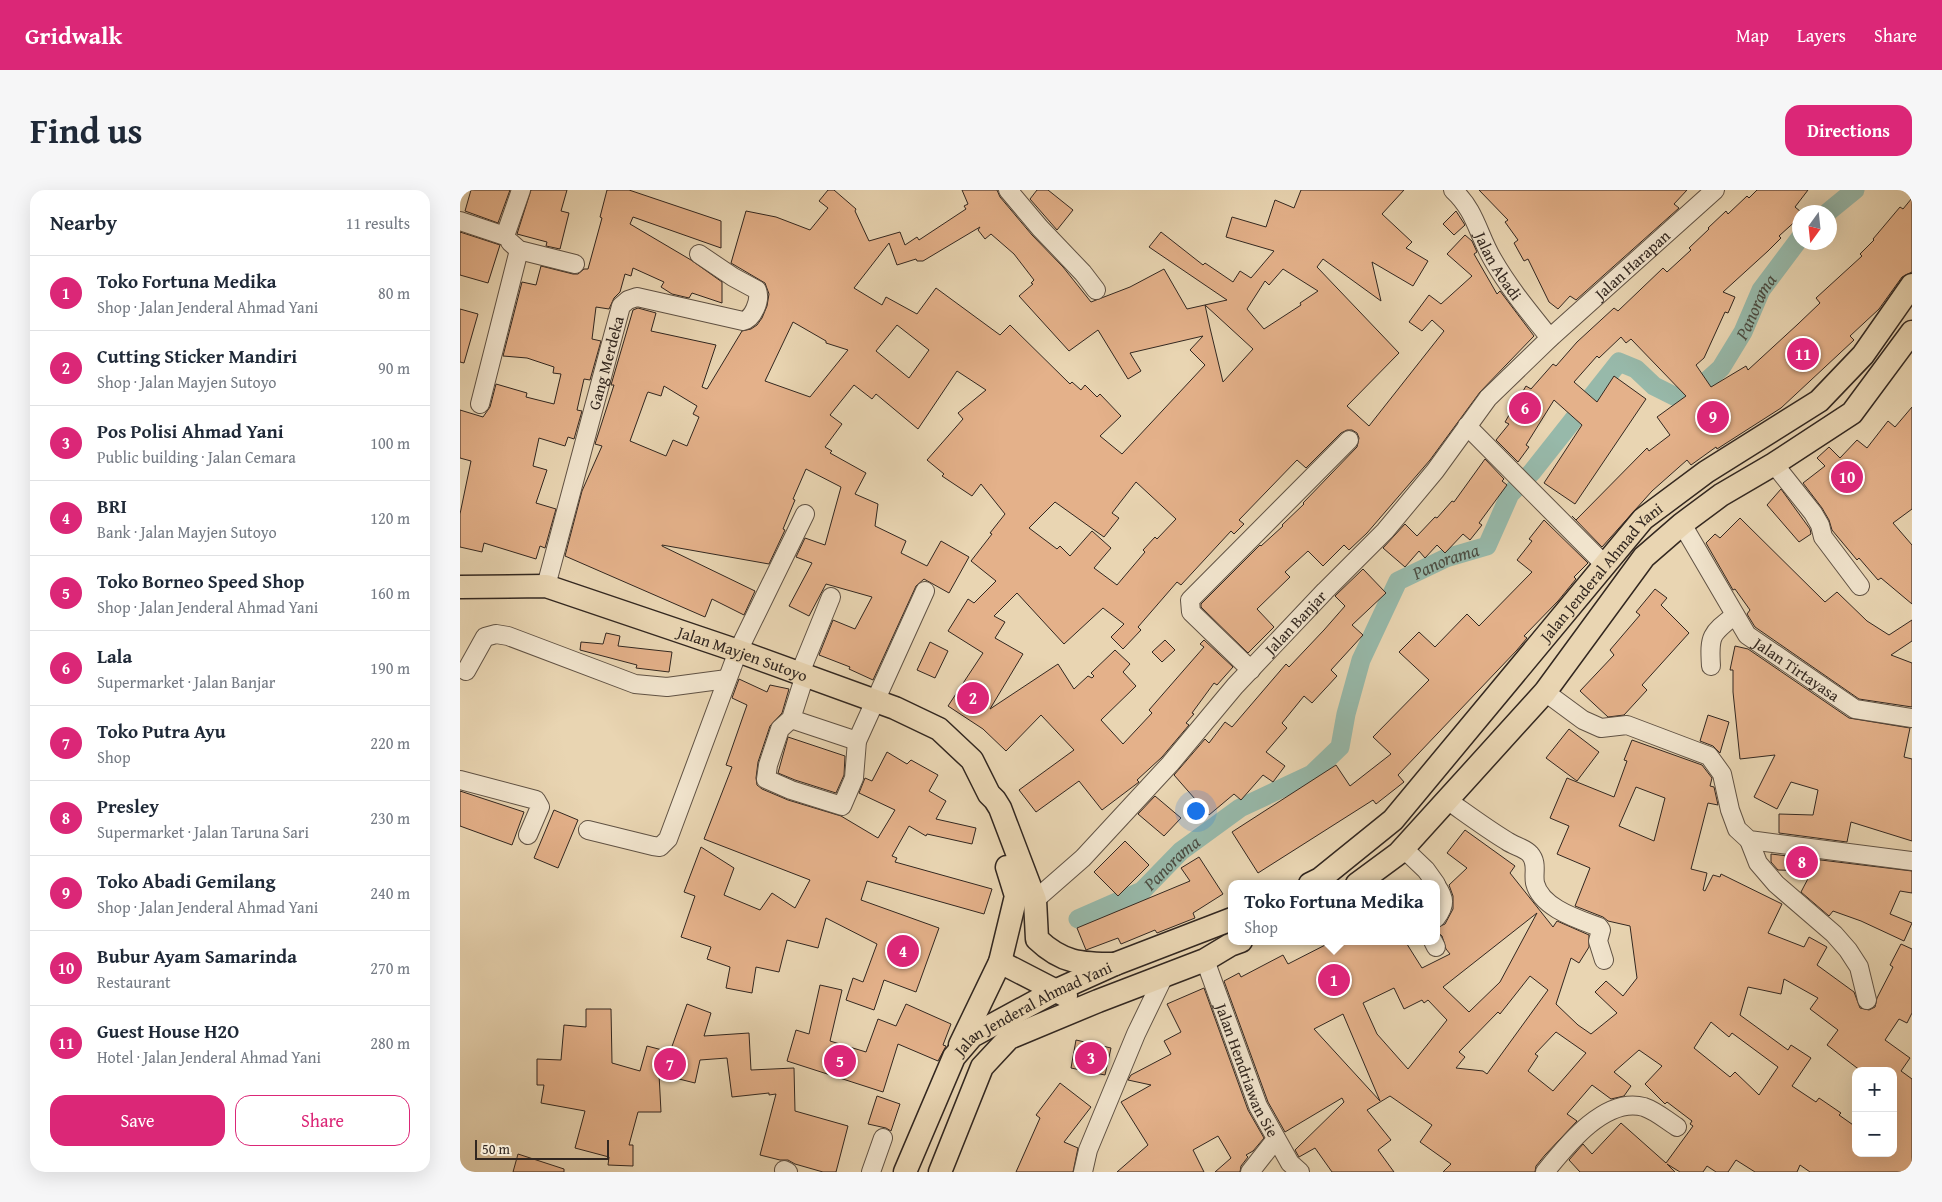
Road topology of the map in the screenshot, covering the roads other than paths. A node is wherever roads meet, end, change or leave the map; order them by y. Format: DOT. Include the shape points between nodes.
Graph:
graph roads {
  1 [pos="521,190"];
  2 [pos="1008,190"];
  3 [pos="1453,190"];
  4 [pos="1714,190"];
  5 [pos="460,221"];
  6 [pos="504,236"];
  7 [pos="519,250"];
  8 [pos="699,254"];
  9 [pos="575,264"];
  10 [pos="1912,285"];
  11 [pos="1096,290"];
  12 [pos="1912,332"];
  13 [pos="1550,338"];
  14 [pos="480,404"];
  15 [pos="1467,426"];
  16 [pos="1349,440"];
  17 [pos="1774,464"];
  18 [pos="805,514"];
  19 [pos="1682,524"];
  20 [pos="1604,564"];
  21 [pos="546,586"];
  22 [pos="1860,586"];
  23 [pos="460,587"];
  24 [pos="925,591"];
  25 [pos="831,597"];
  26 [pos="1734,615"];
  27 [pos="738,651"];
  28 [pos="1710,666"];
  29 [pos="1251,670"];
  30 [pos="466,671"];
  31 [pos="803,674"];
  32 [pos="727,679"];
  33 [pos="1545,692"];
  34 [pos="874,700"];
  35 [pos="1912,718"];
  36 [pos="791,719"];
  37 [pos="857,741"];
  38 [pos="460,780"];
  39 [pos="1424,782"];
  40 [pos="989,794"];
  41 [pos="1447,800"];
  42 [pos="588,830"];
  43 [pos="528,835"];
  44 [pos="1749,840"];
  45 [pos="1404,848"];
  46 [pos="1912,861"];
  47 [pos="1318,880"];
  48 [pos="1362,880"];
  49 [pos="1433,880"];
  50 [pos="1440,890"];
  51 [pos="1035,900"];
  52 [pos="1440,911"];
  53 [pos="1228,921"];
  54 [pos="1037,939"];
  55 [pos="1230,945"];
  56 [pos="1205,960"];
  57 [pos="1604,960"];
  58 [pos="1000,962"];
  59 [pos="1115,964"];
  60 [pos="1029,976"];
  61 [pos="1164,976"];
  62 [pos="1055,991"];
  63 [pos="1867,1000"];
  64 [pos="1098,1001"];
  65 [pos="1017,1012"];
  66 [pos="1009,1038"];
  67 [pos="954,1057"];
  68 [pos="1677,1126"];
  69 [pos="883,1138"];
  70 [pos="1276,1139"];
  71 [pos="871,1172"];
  72 [pos="905,1172"];
  73 [pos="940,1172"];
  74 [pos="1083,1172"];
  75 [pos="1250,1172"];
  76 [pos="1300,1172"];
  77 [pos="1545,1172"];
  1 -- 6 [label="street"];
  2 -- 11 [label="street"];
  3 -- 13 [label="street, Jalan Abadi" via="1477,222 1492,259"];
  4 -- 13 [label="street, Jalan Harapan"];
  5 -- 6 [label="street"];
  6 -- 7 [label="street"];
  7 -- 9 [label="street"];
  7 -- 14 [label="street"];
  8 -- 21 [label="street, Gang Merdeka" via="757,290 758,299 750,317 742,321 637,298 620,306"];
  10 -- 20 [label="main road, Jalan Jenderal Ahmad Yani" via="1863,355 1819,401 1706,472 1643,519"];
  12 -- 17 [label="main road, Jalan Jenderal Ahmad Yani" via="1852,413"];
  13 -- 15 [label="street, Jalan Banjar" via="1488,398"];
  15 -- 20 [label="street"];
  15 -- 29 [label="street, Jalan Banjar" via="1385,531"];
  16 -- 29 [label="street" via="1190,600 1191,612"];
  17 -- 19 [label="main road, Jalan Jenderal Ahmad Yani" via="1721,495"];
  17 -- 22 [label="street" via="1813,514 1823,536"];
  18 -- 27 [label="street"];
  19 -- 26 [label="street, Jalan Tirtayasa"];
  19 -- 33 [label="main road, Jalan Jenderal Ahmad Yani" via="1644,557"];
  20 -- 39 [label="main road, Jalan Jenderal Ahmad Yani"];
  21 -- 23 [label="main road, Jalan Mayjen Sutoyo"];
  21 -- 27 [label="main road, Jalan Mayjen Sutoyo"];
  24 -- 34 [label="street"];
  25 -- 31 [label="street"];
  26 -- 28 [label="street" via="1713,633"];
  26 -- 35 [label="street, Jalan Tirtayasa" via="1748,635 1850,707"];
  27 -- 31 [label="main road, Jalan Mayjen Sutoyo"];
  27 -- 32 [label="street"];
  29 -- 51 [label="street, Jalan Banjar" via="1083,858"];
  30 -- 32 [label="street" via="485,637 496,634 635,684 667,687"];
  31 -- 34 [label="main road, Jalan Mayjen Sutoyo"];
  31 -- 36 [label="street"];
  32 -- 42 [label="street" via="665,844 653,846"];
  33 -- 41 [label="main road, Jalan Jenderal Ahmad Yani"];
  33 -- 44 [label="street" via="1583,720 1601,728 1628,725 1709,756 1722,774 1737,829"];
  34 -- 37 [label="street"];
  34 -- 40 [label="main road, Jalan Mayjen Sutoyo" via="939,729 972,760"];
  36 -- 37 [label="street"];
  36 -- 37 [label="street" via="780,729 766,779 791,790 842,806 854,778"];
  38 -- 43 [label="street" via="536,800 540,806"];
  39 -- 41 [label="main road"];
  39 -- 47 [label="main road, Jalan Jenderal Ahmad Yani" via="1393,820"];
  40 -- 51 [label="main road, Jalan Mayjen Sutoyo" via="1000,808"];
  40 -- 58 [label="main road, Jalan Mayjen Sutoyo" via="990,814 1016,896"];
  41 -- 45 [label="main road, Jalan Jenderal Ahmad Yani"];
  41 -- 57 [label="street" via="1507,842 1531,854 1535,864 1535,884 1544,899 1601,930 1598,941"];
  44 -- 46 [label="street"];
  44 -- 63 [label="street" via="1758,863 1776,884 1848,950 1859,967"];
  45 -- 48 [label="main road, Jalan Jenderal Ahmad Yani"];
  45 -- 49 [label="street"];
  50 -- 52 [label="street" via="1444,904"];
  51 -- 54 [label="main road, Jalan Mayjen Sutoyo"];
  53 -- 59 [label="main road, Jalan Jenderal Ahmad Yani"];
  54 -- 59 [label="main road" via="1050,952 1068,960"];
  54 -- 60 [label="main road, Jalan Mayjen Sutoyo"];
  55 -- 56 [label="main road, Jalan Jenderal Ahmad Yani"];
  56 -- 61 [label="main road, Jalan Jenderal Ahmad Yani"];
  56 -- 70 [label="street, Jalan Hendriawan Sie" via="1258,1106"];
  58 -- 60 [label="main road"];
  58 -- 67 [label="main road, Jalan Mayjen Sutoyo"];
  59 -- 62 [label="main road, Jalan Jenderal Ahmad Yani"];
  60 -- 62 [label="main road"];
  60 -- 65 [label="main road, Jalan Mayjen Sutoyo"];
  61 -- 64 [label="main road, Jalan Jenderal Ahmad Yani"];
  61 -- 74 [label="street" via="1088,1150"];
  62 -- 64 [label="main road" via="1078,1000"];
  62 -- 65 [label="main road, Jalan Jenderal Ahmad Yani"];
  64 -- 66 [label="main road, Jalan Jenderal Ahmad Yani"];
  65 -- 66 [label="main road, Jalan Mayjen Sutoyo"];
  65 -- 67 [label="main road, Jalan Jenderal Ahmad Yani" via="972,1036"];
  66 -- 73 [label="main road, Jalan Jenderal Ahmad Yani" via="982,1067"];
  67 -- 72 [label="main road, Jalan Jenderal Ahmad Yani"];
  68 -- 77 [label="street" via="1644,1107 1615,1109 1569,1143"];
  69 -- 71 [label="street"];
  70 -- 75 [label="street"];
  70 -- 76 [label="street, Jalan Hendriawan Sie" via="1290,1163"];
}
